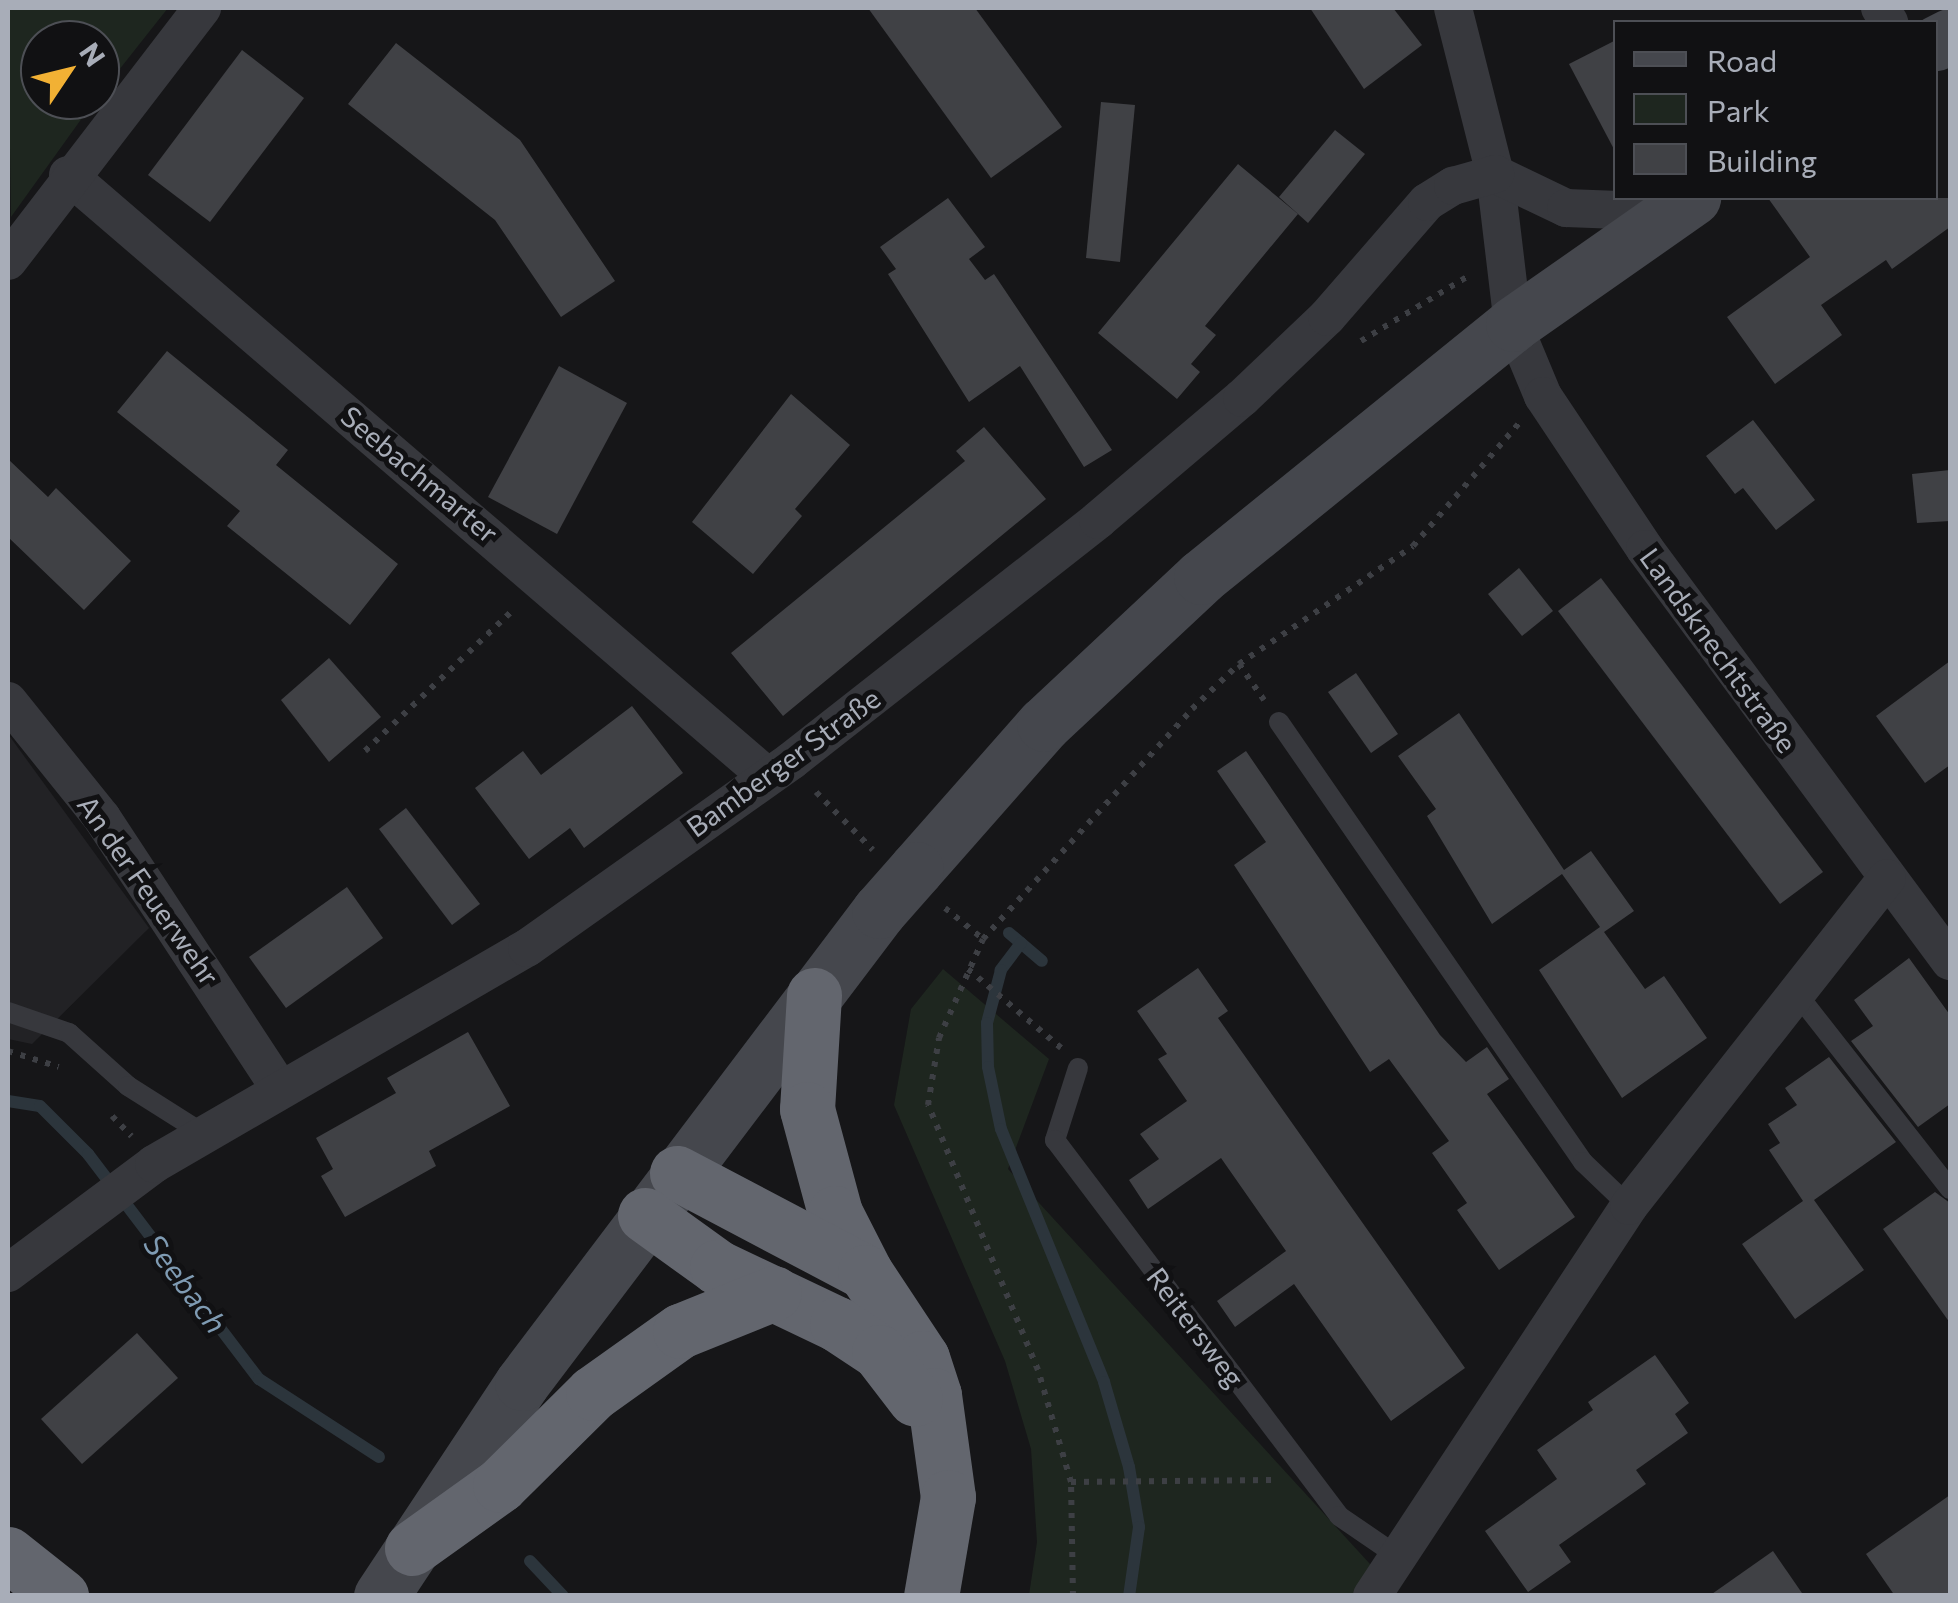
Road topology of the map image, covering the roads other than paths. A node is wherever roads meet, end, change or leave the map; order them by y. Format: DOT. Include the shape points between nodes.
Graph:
graph roads {
  1 [pos="202,8"];
  2 [pos="1453,8"];
  3 [pos="1496,174"];
  4 [pos="68,176"];
  5 [pos="1683,205"];
  6 [pos="8,261"];
  7 [pos="1513,324"];
  8 [pos="8,701"];
  9 [pos="1279,722"];
  10 [pos="768,777"];
  11 [pos="1887,878"];
  12 [pos="1950,961"];
  13 [pos="1794,990"];
  14 [pos="814,995"];
  15 [pos="8,1012"];
  16 [pos="1078,1068"];
  17 [pos="279,1086"];
  18 [pos="204,1134"];
  19 [pos="1950,1189"];
  20 [pos="661,1194"];
  21 [pos="1630,1206"];
  22 [pos="865,1272"];
  23 [pos="8,1273"];
  24 [pos="774,1293"];
  25 [pos="942,1451"];
  26 [pos="412,1548"];
  27 [pos="8,1554"];
  28 [pos="1399,1557"];
  29 [pos="61,1596"];
  30 [pos="381,1596"];
  31 [pos="931,1596"];
  32 [pos="1372,1596"];
  1 -- 4 [label="street"];
  2 -- 3 [label="street, Landsknechtstraße"];
  3 -- 5 [label="street" via="1566,208"];
  3 -- 7 [label="street, Landsknechtstraße"];
  3 -- 10 [label="street, Bamberger Straße" via="1427,202 1327,317 1165,465"];
  4 -- 6 [label="street"];
  4 -- 10 [label="street, Seebachmarter"];
  5 -- 7 [label="main road"];
  7 -- 11 [label="street, Landsknechtstraße" via="1543,396 1645,549"];
  7 -- 14 [label="main road, bridge" via="1200,576 1044,724"];
  8 -- 17 [label="street, An der Feuerwehr" via="102,818"];
  9 -- 21 [label="lane" via="1583,1162"];
  10 -- 17 [label="street, Bamberger Straße" via="527,948"];
  11 -- 12 [label="street, Landsknechtstraße"];
  11 -- 13 [label="street"];
  13 -- 19 [label="lane"];
  13 -- 21 [label="street"];
  14 -- 20 [label="main road"];
  14 -- 22 [label="highway" via="807,1110 835,1213"];
  15 -- 18 [label="lane" via="69,1033 128,1086"];
  16 -- 28 [label="lane, Reitersweg" via="1055,1140 1339,1516"];
  17 -- 18 [label="street, Bamberger Straße"];
  18 -- 23 [label="street, Bamberger Straße" via="101,1200"];
  20 -- 22 [label="highway"];
  20 -- 24 [label="highway" via="717,1267"];
  20 -- 26 [label="main road"];
  21 -- 28 [label="street"];
  22 -- 25 [label="highway" via="922,1358"];
  24 -- 25 [label="highway" via="879,1352 912,1393"];
  24 -- 26 [label="highway" via="680,1331 594,1394 500,1485"];
  25 -- 31 [label="highway" via="948,1497"];
  26 -- 30 [label="main road"];
  27 -- 29 [label="highway"];
  28 -- 32 [label="street"];
}
